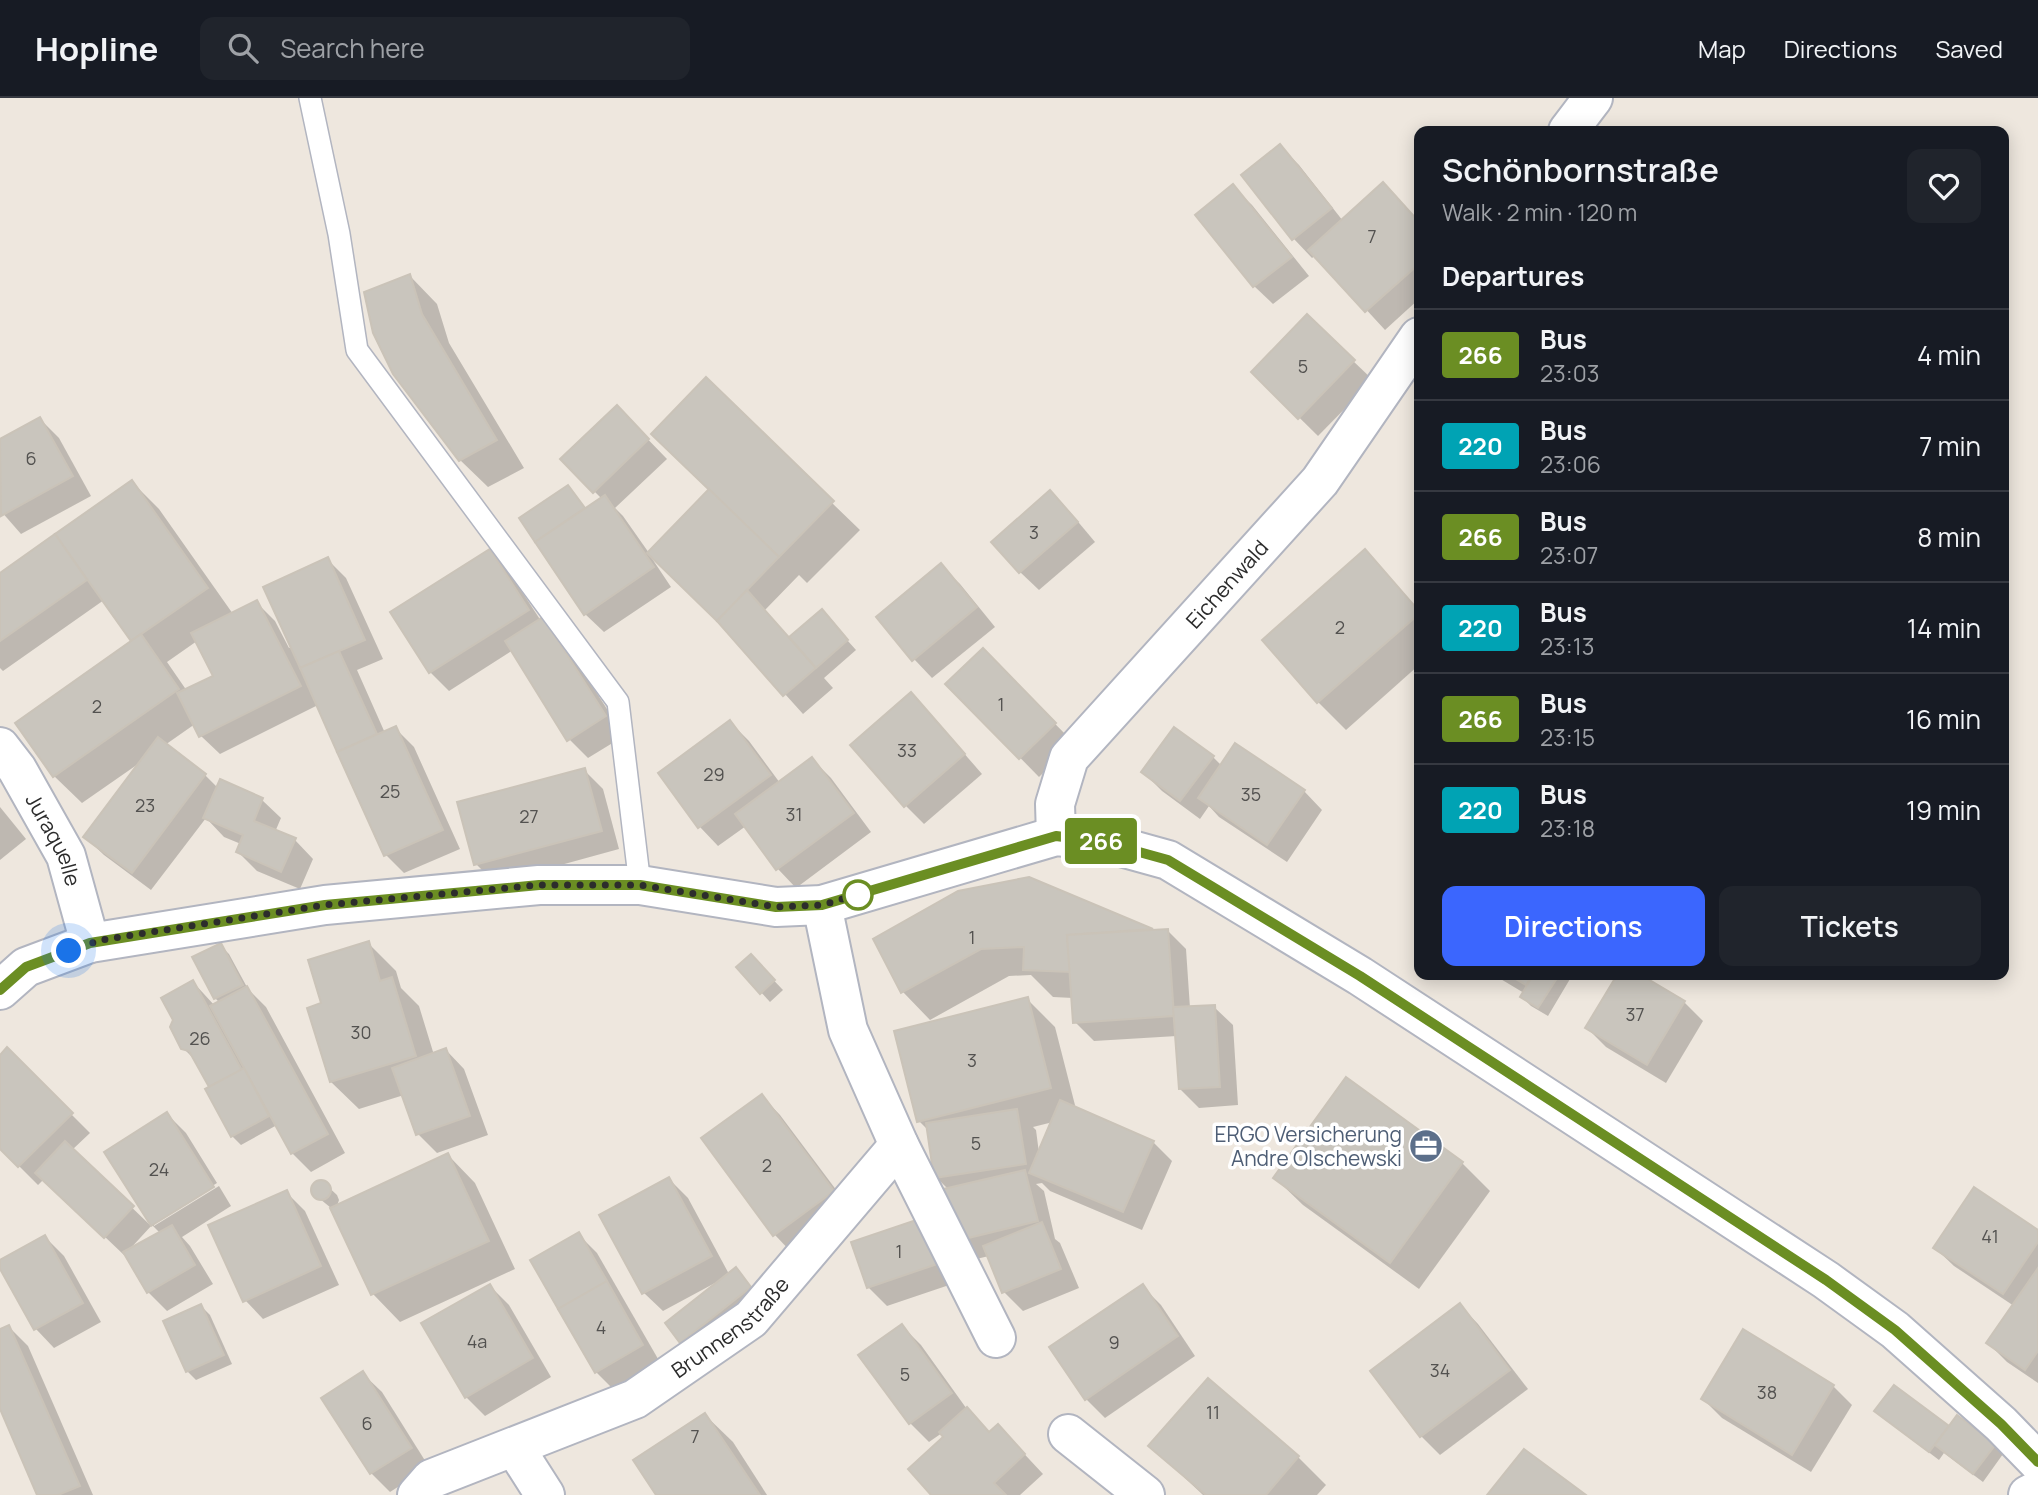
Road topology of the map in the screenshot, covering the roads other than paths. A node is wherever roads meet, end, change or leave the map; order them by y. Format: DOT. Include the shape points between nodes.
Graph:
graph roads {
  1 [pos="310,98"];
  2 [pos="1593,98"];
  3 [pos="1572,126"];
  4 [pos="1414,344"];
  5 [pos="0,747"];
  6 [pos="1056,836"];
  7 [pos="640,885"];
  8 [pos="822,905"];
  9 [pos="90,943"];
  10 [pos="0,990"];
  11 [pos="899,1145"];
  12 [pos="996,1338"];
  13 [pos="1068,1434"];
  14 [pos="515,1448"];
  15 [pos="2038,1462"];
  16 [pos="2038,1490"];
  17 [pos="417,1495"];
  18 [pos="545,1495"];
  19 [pos="1145,1495"];
  20 [pos="2028,1495"];
  1 -- 7 [label="lane" via="358,350 618,702"];
  2 -- 3 [label="street"];
  4 -- 6 [label="street, Eichenwald" via="1321,481 1069,758 1055,804"];
  5 -- 9 [label="street, Juraquelle" via="65,856"];
  6 -- 8 [label="street"];
  6 -- 15 [label="street" via="1103,842 1168,860 1360,976 1826,1280 1895,1330"];
  7 -- 8 [label="street" via="776,907"];
  7 -- 9 [label="street" via="539,885 325,905"];
  8 -- 11 [label="street" via="848,1030"];
  9 -- 10 [label="street" via="26,967"];
  11 -- 12 [label="street"];
  11 -- 14 [label="street, Brunnenstraße" via="751,1319 635,1399"];
  13 -- 19 [label="street"];
  14 -- 17 [label="street, Brunnenstraße" via="432,1479"];
  14 -- 18 [label="street"];
  16 -- 20 [label="street"];
}
